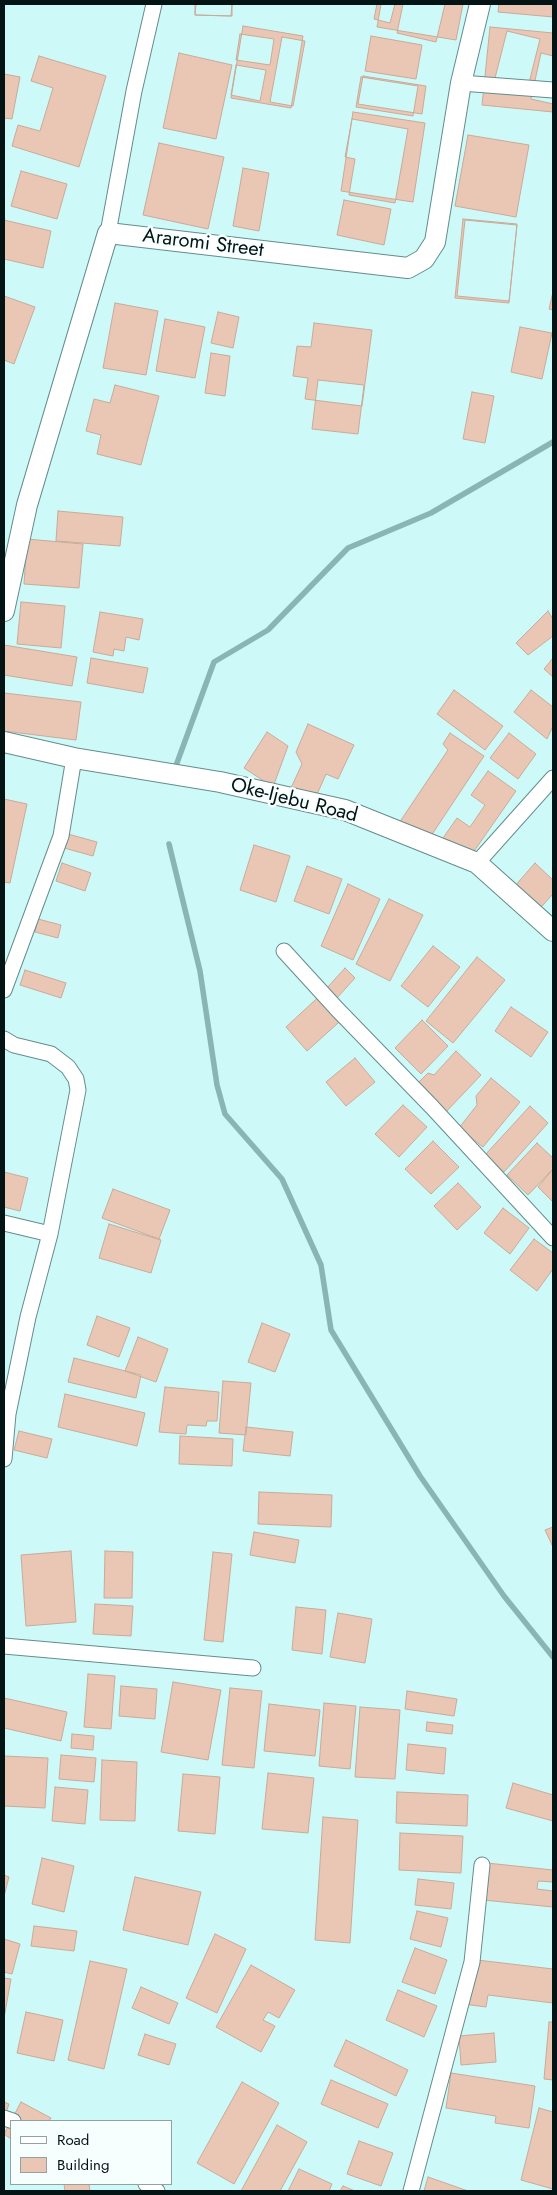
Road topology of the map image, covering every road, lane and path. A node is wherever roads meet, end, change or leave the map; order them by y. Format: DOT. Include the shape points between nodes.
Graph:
graph roads {
  1 [pos="154,4"];
  2 [pos="480,4"];
  3 [pos="461,83"];
  4 [pos="553,90"];
  5 [pos="108,233"];
  6 [pos="4,611"];
  7 [pos="4,742"];
  8 [pos="74,758"];
  9 [pos="553,778"];
  10 [pos="477,863"];
  11 [pos="553,931"];
  12 [pos="284,951"];
  13 [pos="4,990"];
  14 [pos="4,1039"];
  15 [pos="4,1223"];
  16 [pos="50,1234"];
  17 [pos="553,1238"];
  18 [pos="6,1414"];
  19 [pos="4,1459"];
  20 [pos="4,1646"];
  21 [pos="253,1668"];
  22 [pos="482,1866"];
  23 [pos="411,2191"];
  1 -- 5 [label="street"];
  2 -- 3 [label="street, Araromi Street"];
  3 -- 4 [label="street"];
  3 -- 5 [label="street, Araromi Street" via="435,242 424,259 408,268"];
  5 -- 6 [label="street" via="27,505"];
  7 -- 8 [label="street, Oke-Ijebu Road"];
  8 -- 10 [label="street, Oke-Ijebu Road" via="220,782 345,810"];
  8 -- 13 [label="street" via="60,836"];
  9 -- 10 [label="street"];
  10 -- 11 [label="street, Oke-Ijebu Road"];
  12 -- 17 [label="street"];
  14 -- 16 [label="street" via="51,1054 68,1067 76,1079 78,1090"];
  15 -- 16 [label="street"];
  16 -- 18 [label="street"];
  18 -- 19 [label="street"];
  20 -- 21 [label="street"];
  22 -- 23 [label="street" via="472,1962"];
}
